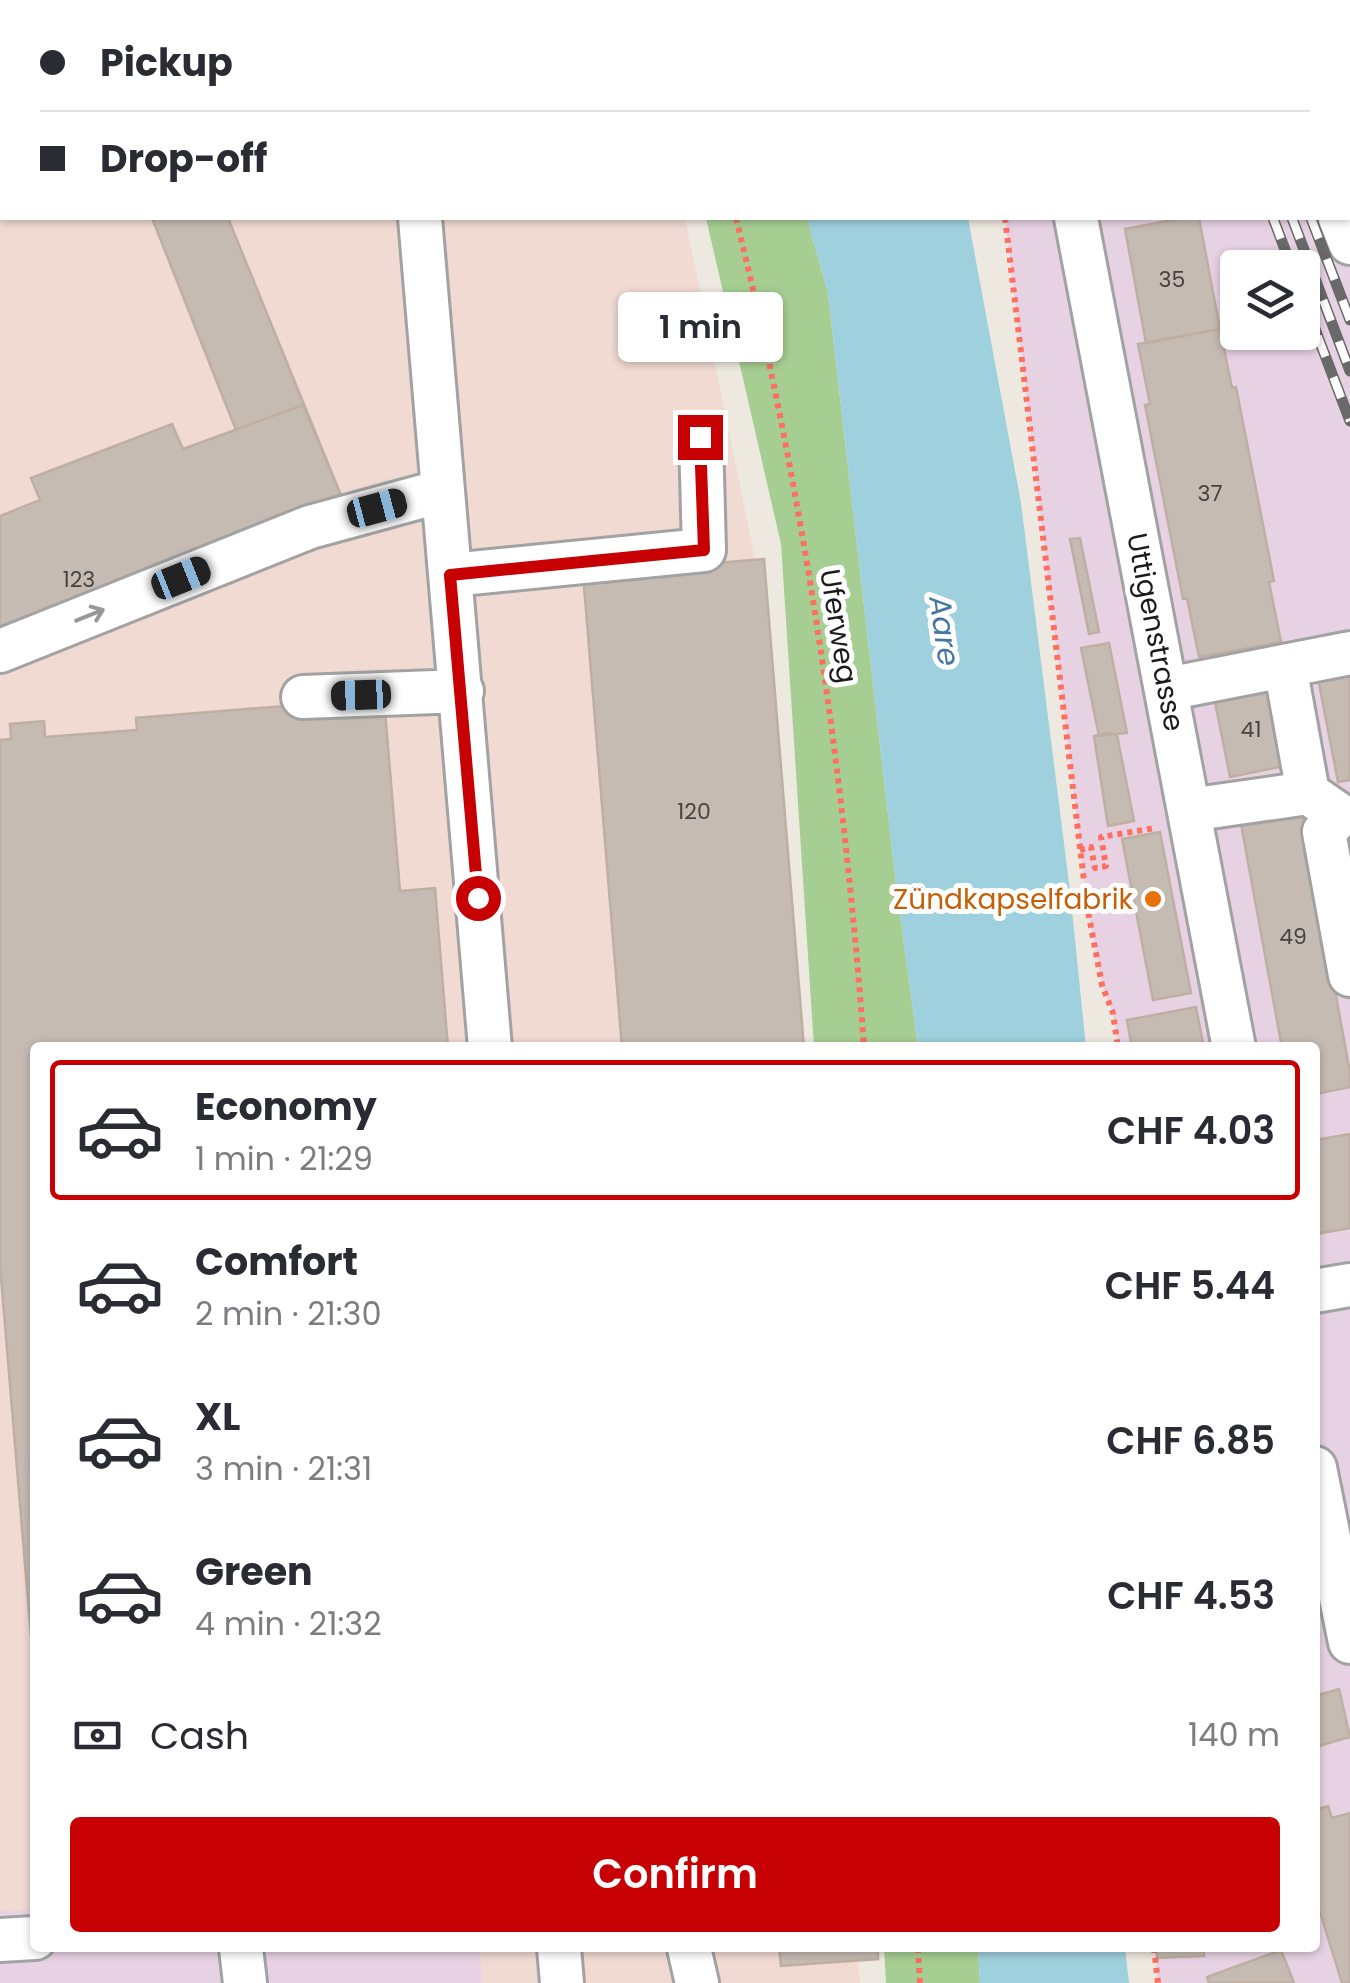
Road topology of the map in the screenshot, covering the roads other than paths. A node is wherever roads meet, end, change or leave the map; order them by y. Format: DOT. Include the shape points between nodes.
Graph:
graph roads {
  1 [pos="420,220"];
  2 [pos="1076,220"];
  3 [pos="700,437"];
  4 [pos="442,491"];
  5 [pos="450,575"];
  6 [pos="0,651"];
  7 [pos="1350,652"];
  8 [pos="1286,666"];
  9 [pos="1166,689"];
  10 [pos="462,691"];
  11 [pos="303,697"];
  12 [pos="1308,792"];
  13 [pos="1174,819"];
  14 [pos="1350,975"];
  15 [pos="490,1042"];
  16 [pos="1232,1042"];
  17 [pos="1350,1286"];
  18 [pos="1320,1291"];
  19 [pos="1350,1467"];
  20 [pos="1320,1471"];
  21 [pos="1320,1491"];
  22 [pos="1350,1642"];
  23 [pos="30,1938"];
  24 [pos="0,1940"];
  25 [pos="242,1952"];
  26 [pos="559,1952"];
  27 [pos="691,1952"];
  28 [pos="246,1983"];
  29 [pos="562,1983"];
  30 [pos="697,1983"];
  1 -- 4 [label="street"];
  2 -- 9 [label="street, Uttigenstrasse"];
  3 -- 5 [label="street" via="704,550"];
  4 -- 5 [label="street"];
  6 -- 4 [label="street, one-way" via="310,526"];
  5 -- 10 [label="street"];
  7 -- 8 [label="street"];
  8 -- 9 [label="street"];
  8 -- 12 [label="street"];
  9 -- 13 [label="street, Uttigenstrasse"];
  10 -- 11 [label="street"];
  10 -- 15 [label="street"];
  12 -- 13 [label="street"];
  12 -- 14 [label="street" via="1340,815 1324,832"];
  13 -- 16 [label="street, Uttigenstrasse"];
  17 -- 18 [label="street"];
  19 -- 20 [label="street"];
  21 -- 22 [label="street"];
  23 -- 24 [label="street"];
  25 -- 28 [label="street"];
  26 -- 29 [label="street"];
  27 -- 30 [label="street"];
}
